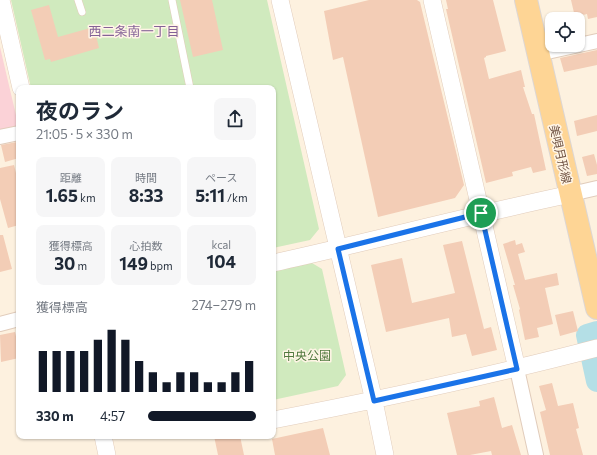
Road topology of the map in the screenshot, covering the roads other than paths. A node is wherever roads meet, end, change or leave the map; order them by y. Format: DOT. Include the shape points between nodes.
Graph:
graph roads {
  1 [pos="1,0"];
  2 [pos="78,0"];
  3 [pos="172,0"];
  4 [pos="280,0"];
  5 [pos="432,0"];
  6 [pos="526,0"];
  7 [pos="82,12"];
  8 [pos="597,41"];
  9 [pos="538,54"];
  10 [pos="20,85"];
  11 [pos="189,85"];
  12 [pos="16,134"];
  13 [pos="0,137"];
  14 [pos="597,188"];
  15 [pos="571,194"];
  16 [pos="481,213"];
  17 [pos="338,249"];
  18 [pos="276,262"];
  19 [pos="597,308"];
  20 [pos="16,320"];
  21 [pos="0,324"];
  22 [pos="597,348"];
  23 [pos="517,369"];
  24 [pos="374,401"];
  25 [pos="276,419"];
  26 [pos="104,439"];
  27 [pos="107,455"];
  28 [pos="385,455"];
  29 [pos="536,455"];
  1 -- 10 [label="street"];
  2 -- 7 [label="lane"];
  3 -- 11 [label="lane"];
  4 -- 17 [label="street"];
  5 -- 16 [label="street"];
  6 -- 9 [label="main road, 美唄月形線"];
  8 -- 9 [label="street"];
  9 -- 15 [label="main road, 美唄月形線"];
  12 -- 13 [label="street"];
  14 -- 15 [label="street"];
  15 -- 16 [label="street"];
  15 -- 19 [label="main road, 美唄月形線"];
  16 -- 17 [label="street"];
  16 -- 23 [label="street"];
  17 -- 18 [label="street"];
  17 -- 24 [label="street"];
  20 -- 21 [label="street"];
  22 -- 23 [label="street"];
  23 -- 24 [label="street"];
  23 -- 29 [label="street"];
  24 -- 25 [label="street"];
  24 -- 28 [label="street"];
  26 -- 27 [label="street"];
}
